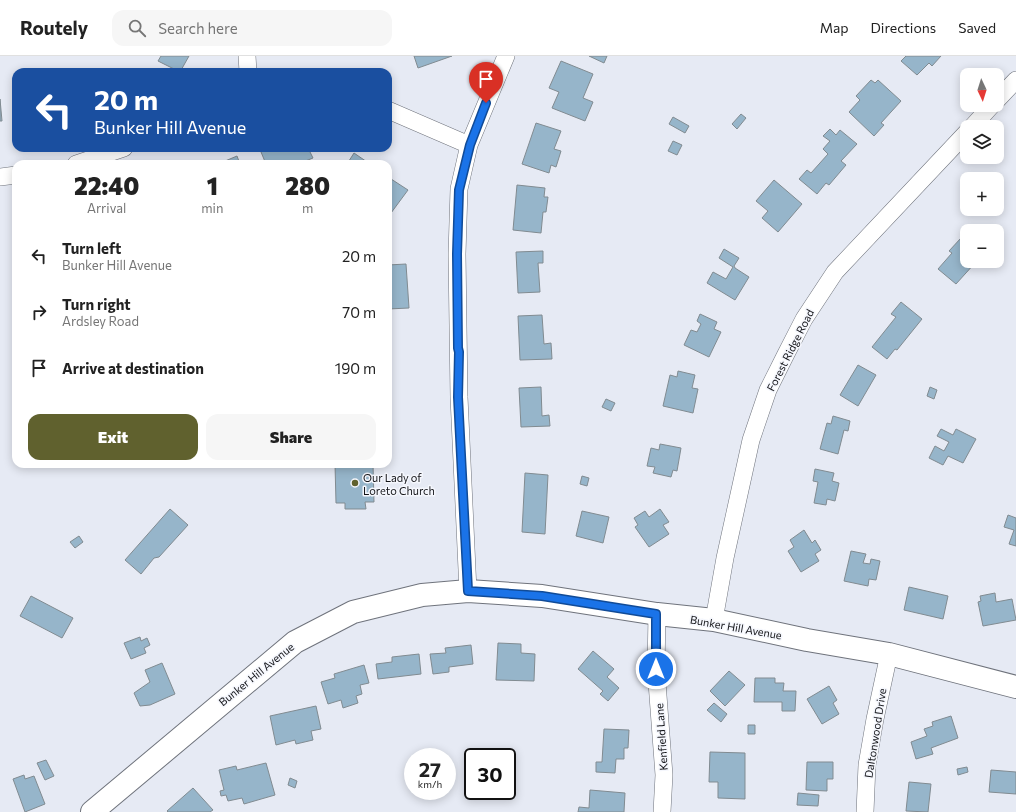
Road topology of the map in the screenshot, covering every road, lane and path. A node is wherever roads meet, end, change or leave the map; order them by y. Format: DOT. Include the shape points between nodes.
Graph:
graph roads {
  1 [pos="247,56"];
  2 [pos="506,56"];
  3 [pos="248,68"];
  4 [pos="1016,80"];
  5 [pos="1004,93"];
  6 [pos="392,112"];
  7 [pos="986,112"];
  8 [pos="978,120"];
  9 [pos="960,139"];
  10 [pos="470,145"];
  11 [pos="112,152"];
  12 [pos="88,160"];
  13 [pos="12,176"];
  14 [pos="0,177"];
  15 [pos="468,591"];
  16 [pos="656,614"];
  17 [pos="714,620"];
  18 [pos="889,654"];
  19 [pos="1016,687"];
  20 [pos="92,812"];
  21 [pos="662,812"];
  22 [pos="865,812"];
  1 -- 3 [label="street"];
  2 -- 10 [label="street"];
  4 -- 5 [label="street"];
  6 -- 10 [label="street"];
  7 -- 8 [label="street"];
  9 -- 17 [label="street, Forest Ridge Road" via="835,272 804,319 786,354 768,390 751,440"];
  10 -- 15 [label="street" via="459,190 457,254 458,397"];
  11 -- 12 [label="street"];
  13 -- 14 [label="street"];
  15 -- 16 [label="main road, Bunker Hill Avenue" via="542,596"];
  15 -- 20 [label="main road, Bunker Hill Avenue" via="422,595 353,612 295,642"];
  16 -- 17 [label="main road, Bunker Hill Avenue"];
  16 -- 21 [label="street, Kenfield Lane" via="656,669 664,775"];
  17 -- 18 [label="main road, Bunker Hill Avenue"];
  18 -- 19 [label="main road, Bunker Hill Avenue"];
  18 -- 22 [label="street, Daltonwood Drive" via="867,765"];
}
